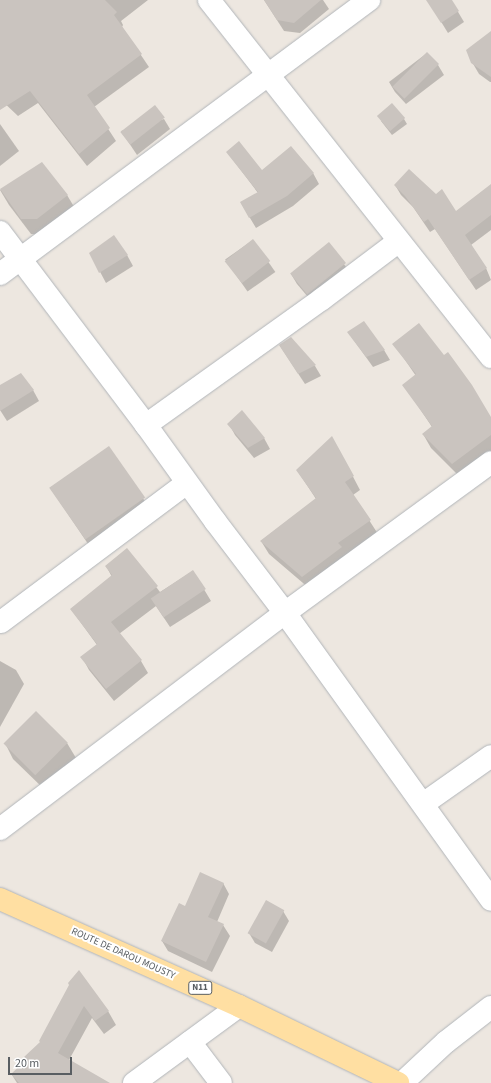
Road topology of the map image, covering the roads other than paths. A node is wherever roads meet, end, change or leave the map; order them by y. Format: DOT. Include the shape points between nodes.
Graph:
graph roads {
  1 [pos="209,0"];
  2 [pos="369,0"];
  3 [pos="268,75"];
  4 [pos="0,232"];
  5 [pos="399,241"];
  6 [pos="21,260"];
  7 [pos="0,274"];
  8 [pos="491,357"];
  9 [pos="146,425"];
  10 [pos="491,462"];
  11 [pos="187,483"];
  12 [pos="285,613"];
  13 [pos="1,622"];
  14 [pos="491,756"];
  15 [pos="423,804"];
  16 [pos="0,829"];
  17 [pos="489,892"];
  18 [pos="0,899"];
  19 [pos="239,1006"];
  20 [pos="491,1007"];
  21 [pos="190,1042"];
  22 [pos="134,1083"];
  23 [pos="221,1083"];
  24 [pos="398,1083"];
  25 [pos="402,1083"];
  1 -- 3 [label="street"];
  2 -- 3 [label="street"];
  3 -- 5 [label="street"];
  3 -- 6 [label="street"];
  4 -- 6 [label="street"];
  5 -- 8 [label="street"];
  5 -- 9 [label="street"];
  6 -- 7 [label="street"];
  6 -- 9 [label="street"];
  9 -- 11 [label="street"];
  10 -- 12 [label="street"];
  11 -- 12 [label="street"];
  11 -- 13 [label="street"];
  12 -- 15 [label="street"];
  12 -- 16 [label="street"];
  14 -- 15 [label="street"];
  15 -- 17 [label="street"];
  18 -- 19 [label="main road, ROUTE DE DAROU MOUSTY / N11"];
  19 -- 21 [label="street"];
  19 -- 24 [label="main road, ROUTE DE DAROU MOUSTY / N11"];
  20 -- 25 [label="street" via="446,1042"];
  21 -- 22 [label="street"];
  21 -- 23 [label="street"];
}
